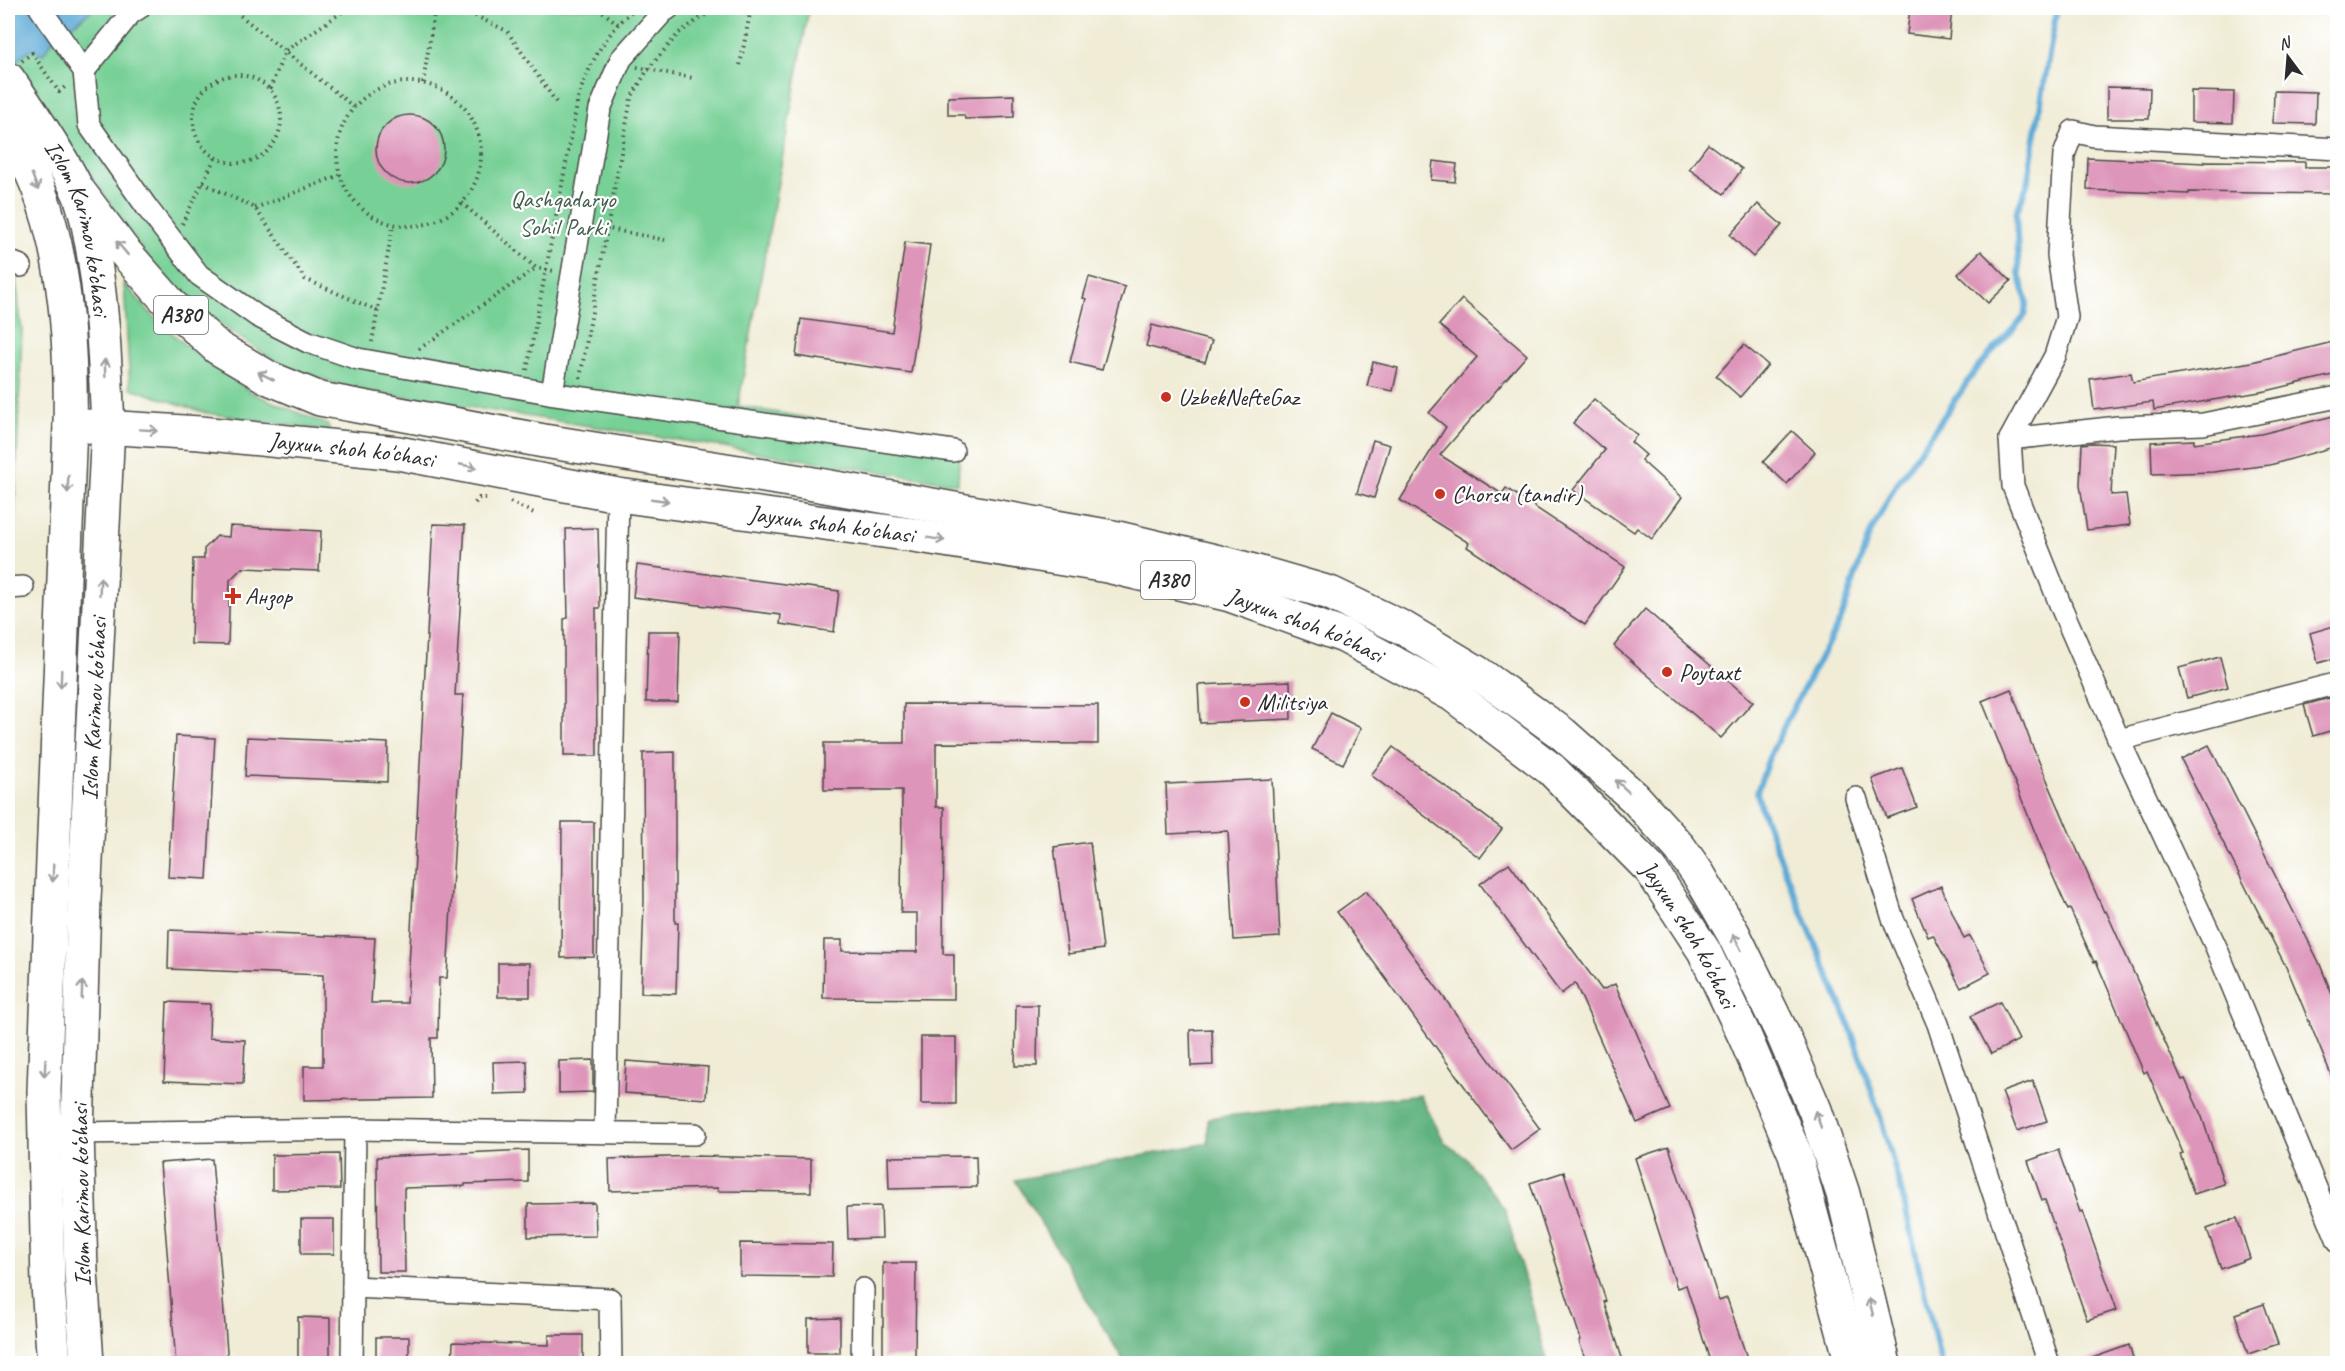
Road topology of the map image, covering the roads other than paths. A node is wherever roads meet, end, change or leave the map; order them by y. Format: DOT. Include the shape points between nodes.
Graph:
graph roads {
  1 [pos="40,8"];
  2 [pos="139,8"];
  3 [pos="669,8"];
  4 [pos="84,71"];
  5 [pos="16,91"];
  6 [pos="8,131"];
  7 [pos="2337,149"];
  8 [pos="77,189"];
  9 [pos="552,393"];
  10 [pos="2337,397"];
  11 [pos="407,417"];
  12 [pos="70,425"];
  13 [pos="108,427"];
  14 [pos="2010,439"];
  15 [pos="953,451"];
  16 [pos="398,453"];
  17 [pos="618,495"];
  18 [pos="2337,683"];
  19 [pos="2119,740"];
  20 [pos="1856,798"];
  21 [pos="355,1129"];
  22 [pos="605,1132"];
  23 [pos="77,1133"];
  24 [pos="695,1134"];
  25 [pos="2337,1241"];
  26 [pos="353,1287"];
  27 [pos="863,1289"];
  28 [pos="54,1364"];
  29 [pos="87,1364"];
  30 [pos="352,1364"];
  31 [pos="611,1364"];
  32 [pos="862,1364"];
  33 [pos="1852,1364"];
  34 [pos="1884,1364"];
  35 [pos="2049,1364"];
  1 -- 4 [label="street"];
  2 -- 4 [label="street"];
  3 -- 9 [label="street" via="621,59 600,109"];
  4 -- 9 [label="street" via="89,125 199,275 257,316 308,342 369,361"];
  5 -- 8 [label="main road, Islom Karimov ko‘chasi / A380"];
  6 -- 12 [label="main road, Islom Karimov ko‘chasi, one-way" via="23,152 50,223 67,315"];
  7 -- 14 [label="street" via="2094,136 2073,131 2064,155 2058,255 2067,317 2055,356"];
  11 -- 8 [label="main road, Jayxun shoh ko'chasi / A380, one-way" via="320,399 269,378 218,348 172,306"];
  13 -- 8 [label="main road, Islom Karimov ko‘chasi / A380, one-way" via="98,272"];
  9 -- 15 [label="street"];
  10 -- 14 [label="street" via="2203,424 2118,427"];
  11 -- 16 [label="main road"];
  34 -- 11 [label="main road, Jayxun shoh ko'chasi / A380, one-way" via="1843,1194 1815,1110 1773,1015 1699,875 1635,798 1563,734 1478,673 1403,628 1330,593 1236,566 1118,538"];
  12 -- 13 [label="main road, Jayxun shoh ko'chasi / A380"];
  12 -- 28 [label="main road, Islom Karimov ko‘chasi, one-way" via="44,1091 48,1286"];
  13 -- 16 [label="main road, Jayxun shoh ko'chasi / A380, one-way"];
  23 -- 13 [label="main road, Islom Karimov ko‘chasi, one-way" via="84,900"];
  14 -- 19 [label="street" via="2013,486"];
  16 -- 17 [label="main road, Jayxun shoh ko'chasi / A380, one-way"];
  17 -- 22 [label="street"];
  17 -- 33 [label="main road, Jayxun shoh ko'chasi / A380, one-way" via="1107,566 1230,595 1344,636 1453,695 1552,770 1651,870 1704,951 1795,1154"];
  18 -- 19 [label="street"];
  19 -- 25 [label="street" via="2216,947"];
  20 -- 35 [label="street" via="1893,919 1938,1024"];
  21 -- 22 [label="street"];
  21 -- 23 [label="street"];
  21 -- 26 [label="street"];
  22 -- 24 [label="street"];
  23 -- 29 [label="main road, Islom Karimov ko‘chasi"];
  26 -- 30 [label="street"];
  26 -- 31 [label="street" via="610,1299"];
  27 -- 32 [label="street"];
}
